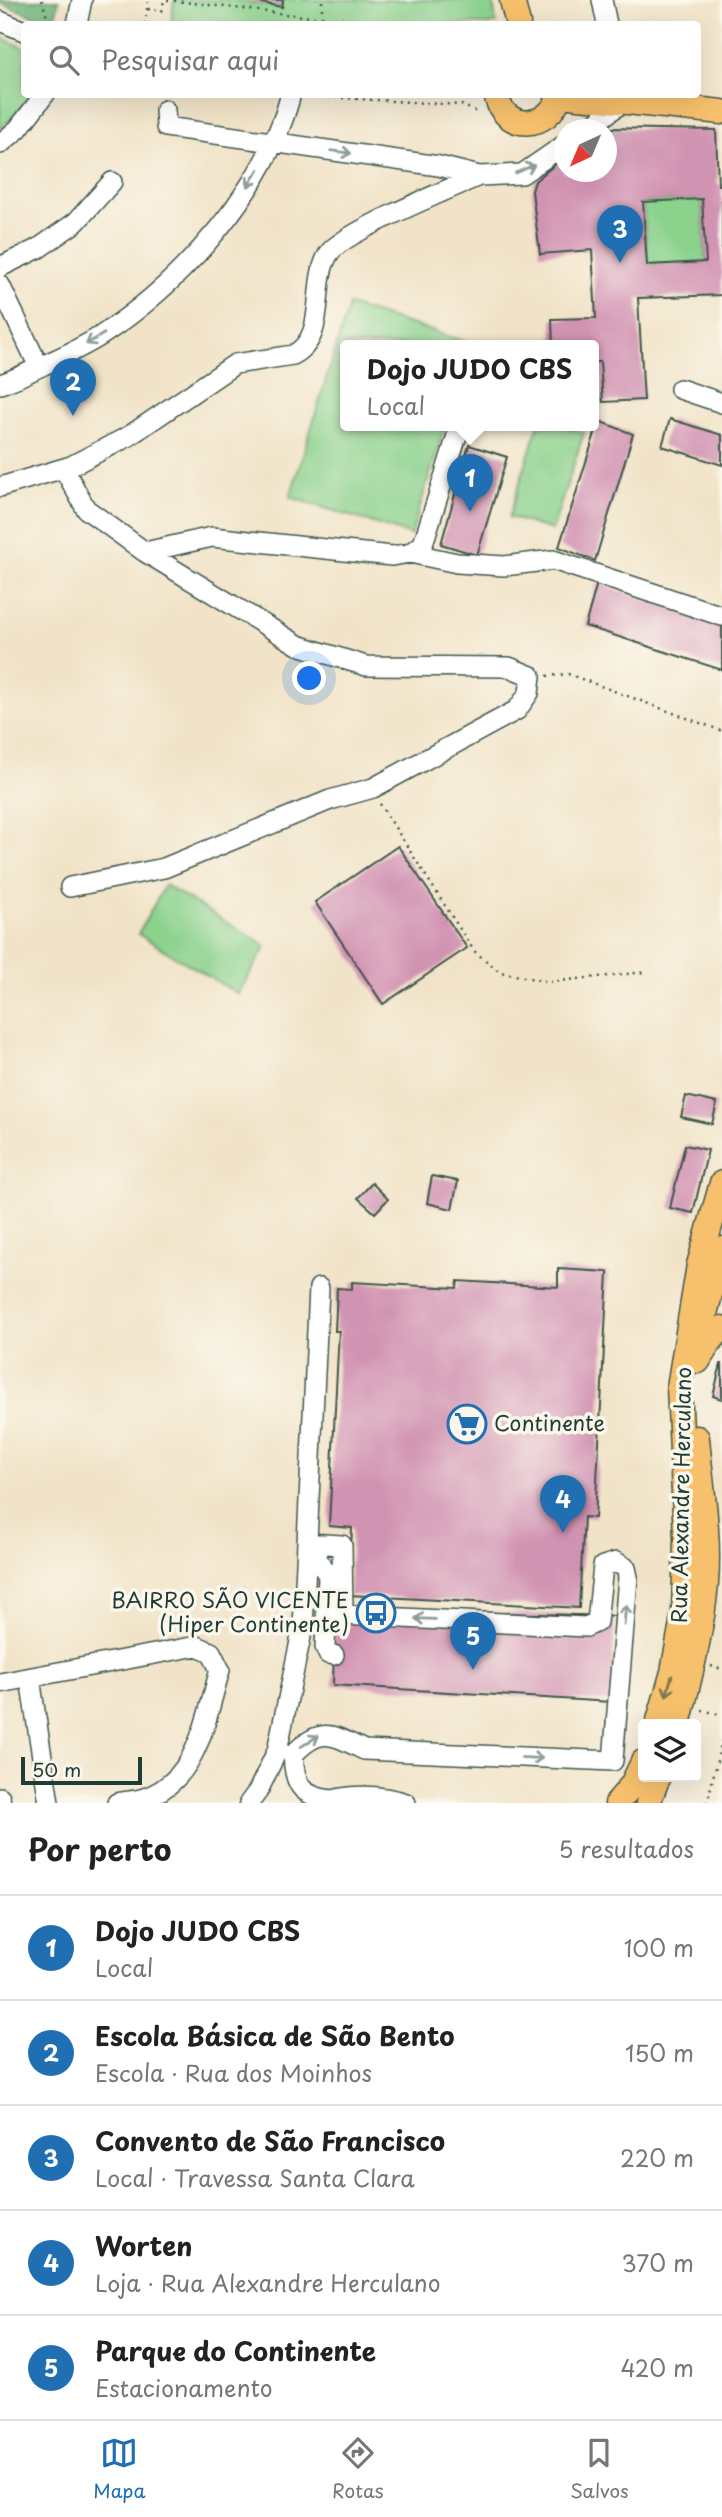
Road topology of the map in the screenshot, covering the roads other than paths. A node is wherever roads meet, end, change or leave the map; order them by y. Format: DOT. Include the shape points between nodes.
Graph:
graph roads {
  1 [pos="82,0"];
  2 [pos="512,0"];
  3 [pos="602,0"];
  4 [pos="0,21"];
  5 [pos="78,21"];
  6 [pos="517,21"];
  7 [pos="606,21"];
  8 [pos="21,31"];
  9 [pos="41,98"];
  10 [pos="292,98"];
  11 [pos="559,98"];
  12 [pos="623,98"];
  13 [pos="491,104"];
  14 [pos="165,110"];
  15 [pos="722,112"];
  16 [pos="599,119"];
  17 [pos="273,143"];
  18 [pos="0,144"];
  19 [pos="554,152"];
  20 [pos="479,176"];
  21 [pos="112,182"];
  22 [pos="0,268"];
  23 [pos="0,285"];
  24 [pos="39,367"];
  25 [pos="0,384"];
  26 [pos="680,389"];
  27 [pos="722,403"];
  28 [pos="458,431"];
  29 [pos="64,469"];
  30 [pos="0,487"];
  31 [pos="145,552"];
  32 [pos="410,552"];
  33 [pos="722,616"];
  34 [pos="70,887"];
  35 [pos="722,1183"];
  36 [pos="722,1248"];
  37 [pos="320,1288"];
  38 [pos="713,1291"];
  39 [pos="722,1328"];
  40 [pos="698,1360"];
  41 [pos="312,1544"];
  42 [pos="317,1569"];
  43 [pos="299,1645"];
  44 [pos="334,1655"];
  45 [pos="30,1678"];
  46 [pos="0,1683"];
  47 [pos="659,1719"];
  48 [pos="679,1719"];
  49 [pos="277,1751"];
  50 [pos="638,1772"];
  51 [pos="294,1774"];
  52 [pos="656,1782"];
  53 [pos="0,1797"];
  54 [pos="328,1801"];
  55 [pos="1,1803"];
  56 [pos="50,1803"];
  57 [pos="117,1803"];
  58 [pos="249,1803"];
  59 [pos="405,1803"];
  60 [pos="617,1803"];
  61 [pos="648,1803"];
  1 -- 5 [label="street"];
  2 -- 6 [label="main road"];
  3 -- 7 [label="street"];
  4 -- 8 [label="street"];
  9 -- 18 [label="street"];
  10 -- 17 [label="street"];
  11 -- 13 [label="main road" via="550,115 530,123 518,122"];
  12 -- 15 [label="main road"];
  12 -- 16 [label="street"];
  14 -- 17 [label="street" via="166,127"];
  17 -- 20 [label="street, one-way" via="439,166"];
  17 -- 24 [label="street, one-way" via="215,234 190,261 104,334"];
  20 -- 19 [label="street, one-way" via="522,174"];
  20 -- 29 [label="street" via="333,248 321,272 316,317 300,352 235,363 129,436"];
  21 -- 22 [label="street" via="76,222"];
  23 -- 24 [label="street"];
  24 -- 25 [label="street"];
  26 -- 27 [label="street"];
  28 -- 32 [label="street" via="423,544"];
  29 -- 30 [label="street"];
  29 -- 31 [label="street" via="86,509"];
  31 -- 32 [label="street" via="212,537 392,556"];
  31 -- 34 [label="street" via="298,645 366,666 509,667 531,676 529,693 517,710 373,788 330,800 164,868"];
  32 -- 33 [label="street" via="457,563 504,566 553,560"];
  35 -- 38 [label="main road, Rua Alexandre Herculano" via="699,1265"];
  36 -- 38 [label="main road, Rua Alexandre Herculano"];
  37 -- 41 [label="street"];
  38 -- 40 [label="main road, Rua Alexandre Herculano"];
  38 -- 47 [label="main road, Rua Alexandre Herculano, one-way" via="679,1387 686,1538 684,1612"];
  39 -- 40 [label="main road"];
  40 -- 48 [label="main road, Rua Alexandre Herculano" via="694,1399 707,1581 696,1656"];
  41 -- 43 [label="street"];
  41 -- 44 [label="street" via="328,1576 325,1647"];
  51 -- 41 [label="street, one-way" via="293,1755 320,1734 364,1750 612,1761 628,1577 626,1568 616,1562 603,1566 597,1622 586,1627 343,1615 342,1545"];
  42 -- 43 [label="street" via="314,1638 307,1646"];
  43 -- 49 [label="street"];
  45 -- 46 [label="street"];
  45 -- 56 [label="street"];
  45 -- 57 [label="street" via="197,1646 211,1652 220,1670 195,1752 186,1767 145,1798"];
  49 -- 51 [label="street"];
  49 -- 58 [label="street"];
  50 -- 60 [label="main road"];
  51 -- 54 [label="street" via="300,1788"];
  52 -- 61 [label="main road"];
  53 -- 55 [label="street"];
  54 -- 59 [label="street" via="367,1797"];
}
